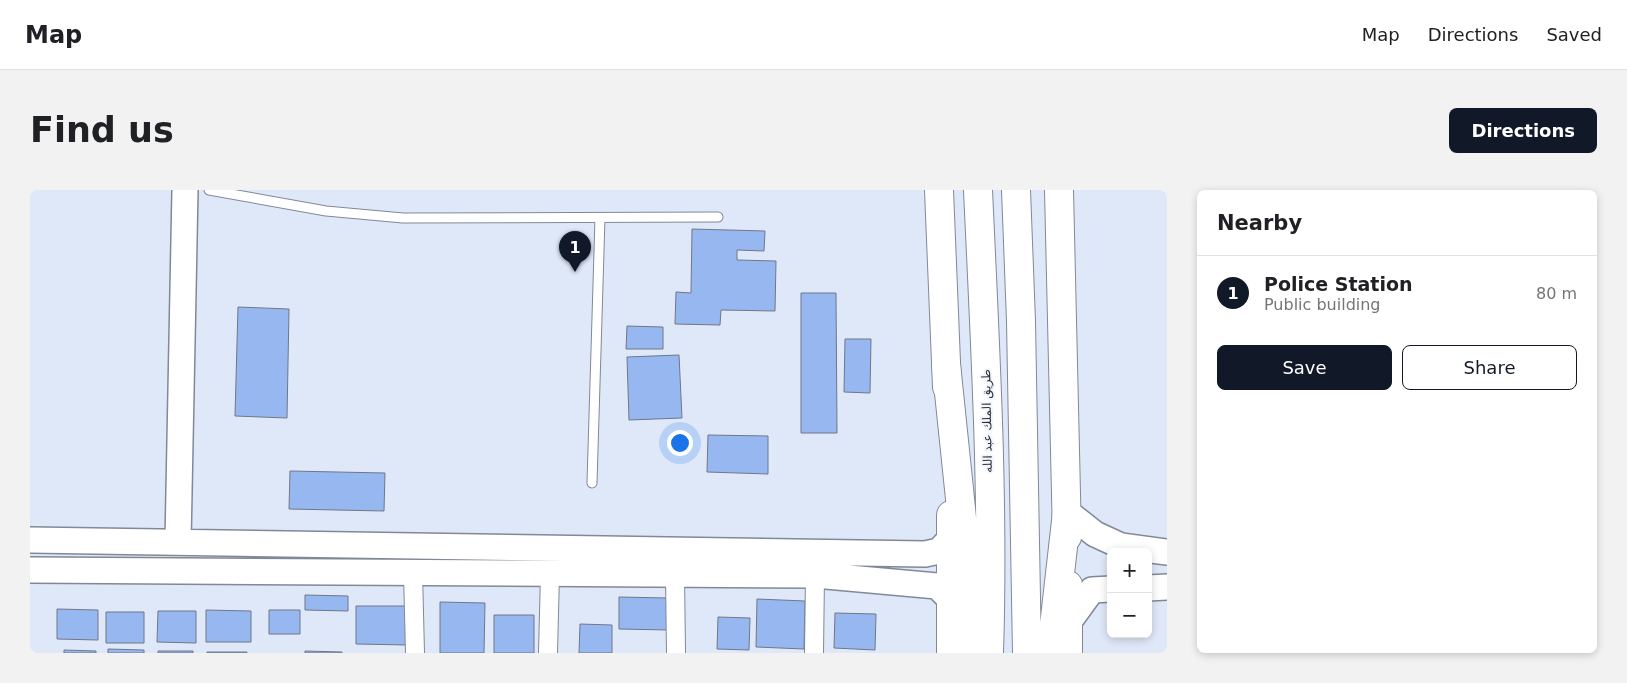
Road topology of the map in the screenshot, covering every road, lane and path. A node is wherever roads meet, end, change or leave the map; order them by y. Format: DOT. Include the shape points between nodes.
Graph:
graph roads {
  1 [pos="185,190"];
  2 [pos="209,190"];
  3 [pos="939,190"];
  4 [pos="978,190"];
  5 [pos="1016,190"];
  6 [pos="1059,190"];
  7 [pos="600,218"];
  8 [pos="718,218"];
  9 [pos="946,364"];
  10 [pos="592,483"];
  11 [pos="1067,512"];
  12 [pos="952,537"];
  13 [pos="30,540"];
  14 [pos="178,542"];
  15 [pos="1167,552"];
  16 [pos="30,570"];
  17 [pos="413,573"];
  18 [pos="550,574"];
  19 [pos="675,574"];
  20 [pos="815,575"];
  21 [pos="1167,587"];
  22 [pos="1152,588"];
  23 [pos="1107,589"];
  24 [pos="951,600"];
  25 [pos="1068,623"];
  26 [pos="415,653"];
  27 [pos="548,653"];
  28 [pos="676,653"];
  29 [pos="814,653"];
  30 [pos="951,653"];
  31 [pos="976,653"];
  32 [pos="988,653"];
  33 [pos="1027,653"];
  34 [pos="1051,653"];
  35 [pos="1068,653"];
  1 -- 14 [label="street"];
  2 -- 7 [label="lane" via="326,211 403,218"];
  3 -- 9 [label="main road"];
  4 -- 32 [label="main road, طريق الملك عبد الله" via="986,361"];
  5 -- 33 [label="main road" via="1022,331"];
  6 -- 11 [label="main road"];
  7 -- 8 [label="lane"];
  7 -- 10 [label="lane"];
  9 -- 12 [label="main road"];
  9 -- 31 [label="main road"];
  11 -- 15 [label="street" via="1095,534 1121,546"];
  11 -- 25 [label="main road"];
  11 -- 34 [label="main road"];
  12 -- 14 [label="street" via="939,551 925,554"];
  12 -- 24 [label="main road"];
  13 -- 14 [label="street"];
  16 -- 17 [label="street"];
  17 -- 18 [label="street"];
  17 -- 26 [label="street"];
  18 -- 19 [label="street"];
  18 -- 27 [label="street"];
  19 -- 20 [label="street"];
  19 -- 28 [label="street"];
  20 -- 24 [label="street" via="937,586"];
  20 -- 29 [label="street"];
  21 -- 22 [label="street"];
  23 -- 25 [label="street" via="1092,590"];
  24 -- 30 [label="main road"];
  25 -- 35 [label="main road"];
}
